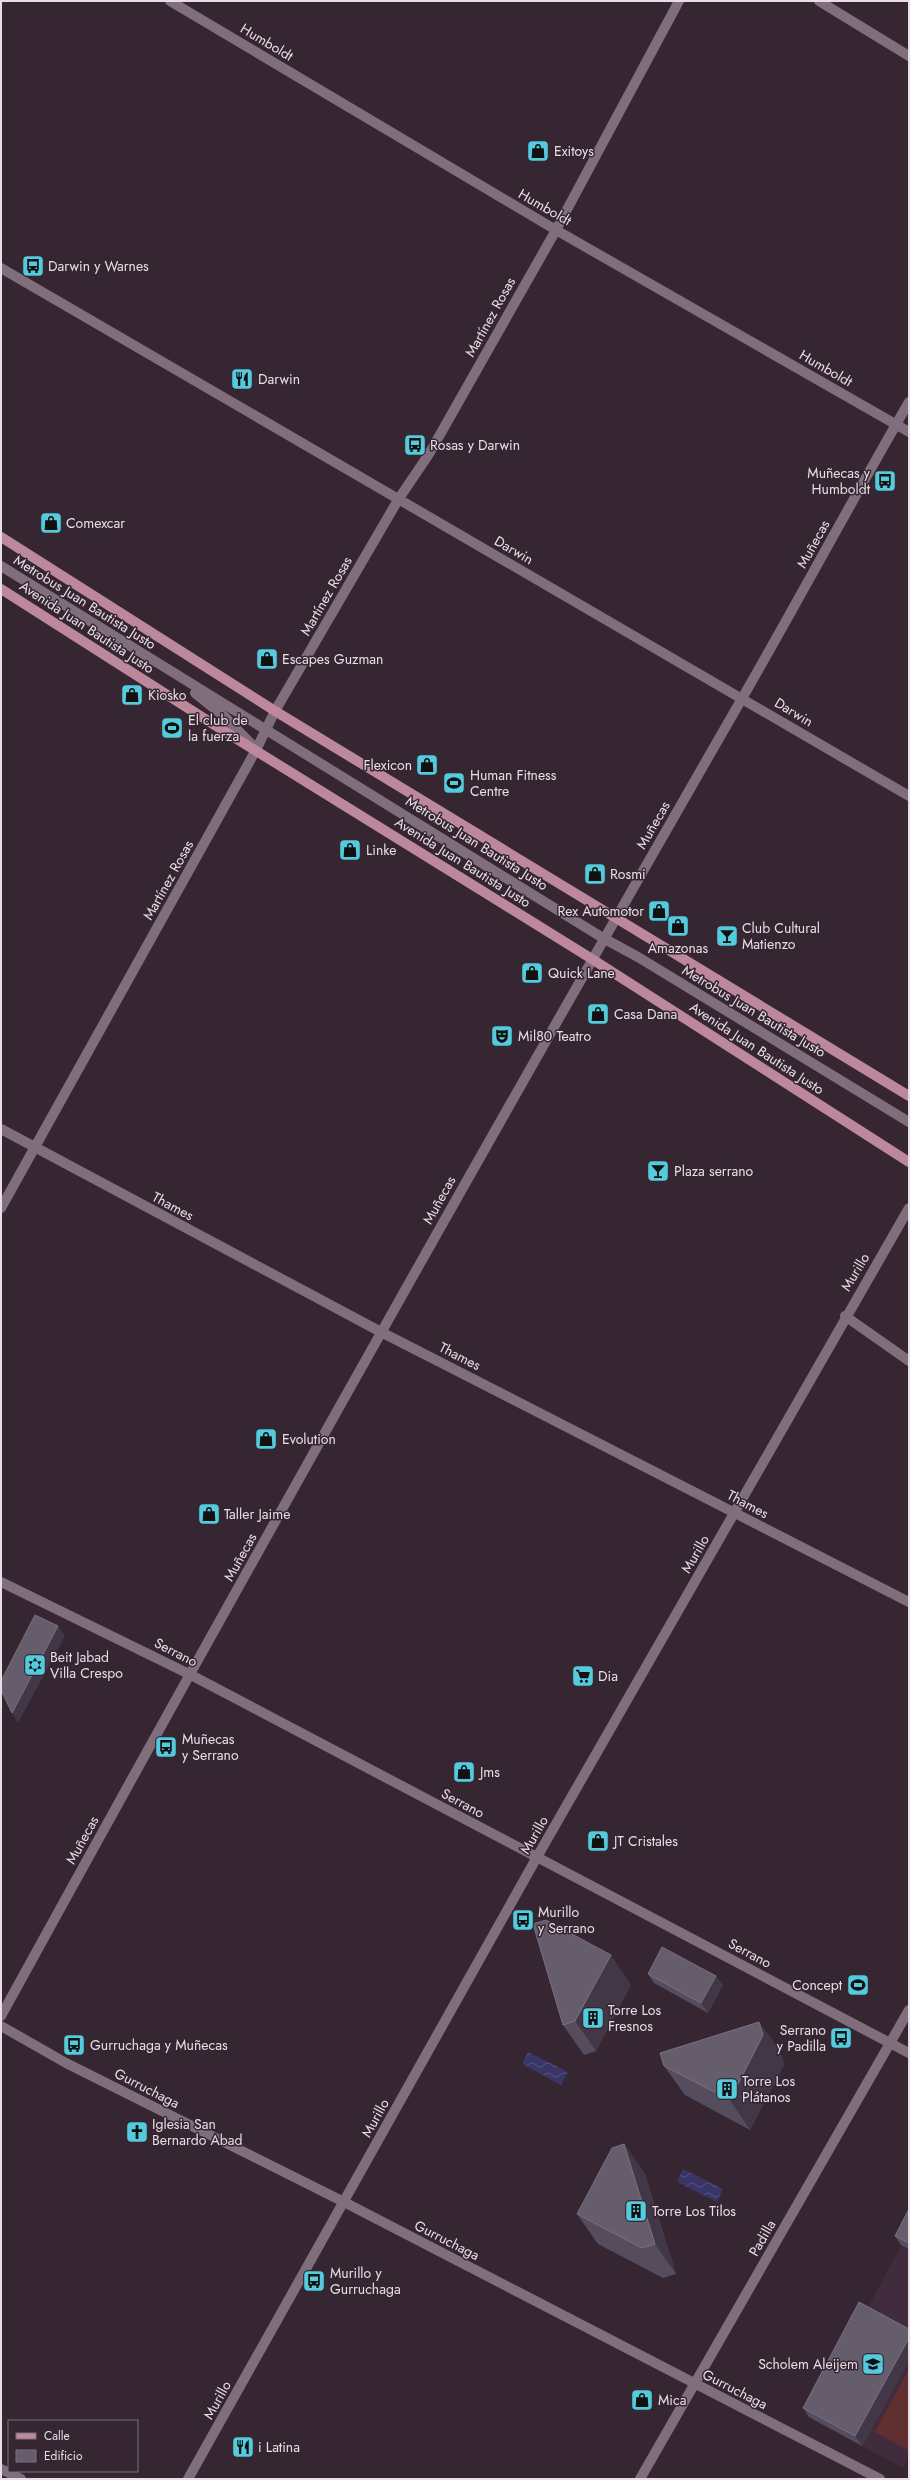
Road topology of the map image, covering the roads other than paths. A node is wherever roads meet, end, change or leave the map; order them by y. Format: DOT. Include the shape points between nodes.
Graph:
graph roads {
  1 [pos="172,1"];
  2 [pos="679,1"];
  3 [pos="819,1"];
  4 [pos="909,56"];
  5 [pos="556,230"];
  6 [pos="1,268"];
  7 [pos="909,402"];
  8 [pos="896,424"];
  9 [pos="909,432"];
  10 [pos="398,500"];
  11 [pos="1,537"];
  12 [pos="1,566"];
  13 [pos="1,589"];
  14 [pos="154,661"];
  15 [pos="742,698"];
  16 [pos="275,711"];
  17 [pos="266,731"];
  18 [pos="256,750"];
  19 [pos="909,796"];
  20 [pos="616,917"];
  21 [pos="603,938"];
  22 [pos="592,959"];
  23 [pos="909,1096"];
  24 [pos="909,1122"];
  25 [pos="1,1129"];
  26 [pos="35,1148"];
  27 [pos="909,1162"];
  28 [pos="1,1208"];
  29 [pos="909,1208"];
  30 [pos="845,1316"];
  31 [pos="381,1332"];
  32 [pos="909,1361"];
  33 [pos="735,1512"];
  34 [pos="1,1582"];
  35 [pos="909,1602"];
  36 [pos="191,1675"];
  37 [pos="537,1857"];
  38 [pos="909,2010"];
  39 [pos="1,2016"];
  40 [pos="1,2026"];
  41 [pos="890,2043"];
  42 [pos="909,2053"];
  43 [pos="344,2202"];
  44 [pos="694,2383"];
  45 [pos="1,2469"];
  46 [pos="21,2479"];
  47 [pos="188,2479"];
  48 [pos="640,2479"];
  49 [pos="880,2479"];
  1 -- 5 [label="street, Humboldt"];
  2 -- 5 [label="street, Martínez Rosas"];
  3 -- 4 [label="street"];
  5 -- 8 [label="street, Humboldt"];
  5 -- 10 [label="street, Martínez Rosas" via="429,454"];
  6 -- 10 [label="street, Darwin"];
  7 -- 8 [label="street, Muñecas"];
  8 -- 9 [label="street, Humboldt"];
  8 -- 15 [label="street, Muñecas"];
  10 -- 15 [label="street, Darwin"];
  10 -- 16 [label="street, Martínez Rosas"];
  11 -- 16 [label="main road, Avenida Juan Bautista Justo"];
  12 -- 14 [label="street, Metrobus Juan Bautista Justo"];
  13 -- 18 [label="main road, Avenida Juan Bautista Justo"];
  14 -- 17 [label="street, Metrobus Juan Bautista Justo"];
  14 -- 18 [label="street, Metrobus Juan Bautista Justo" via="224,717"];
  15 -- 19 [label="street, Darwin"];
  15 -- 20 [label="street, Muñecas"];
  16 -- 17 [label="street, Martínez Rosas"];
  16 -- 20 [label="main road, Avenida Juan Bautista Justo"];
  17 -- 18 [label="street, Martínez Rosas"];
  17 -- 21 [label="street, Metrobus Juan Bautista Justo"];
  18 -- 22 [label="main road, Avenida Juan Bautista Justo"];
  18 -- 26 [label="street, Martínez Rosas"];
  20 -- 21 [label="street, Muñecas"];
  20 -- 23 [label="main road, Avenida Juan Bautista Justo"];
  21 -- 22 [label="street, Muñecas"];
  21 -- 24 [label="street, Metrobus Juan Bautista Justo"];
  22 -- 27 [label="main road, Avenida Juan Bautista Justo"];
  22 -- 31 [label="street, Muñecas"];
  25 -- 26 [label="street, Thames"];
  26 -- 28 [label="street, Martínez Rosas"];
  26 -- 31 [label="street, Thames"];
  29 -- 30 [label="street, Murillo"];
  30 -- 32 [label="street"];
  30 -- 33 [label="street, Murillo"];
  31 -- 33 [label="street, Thames"];
  31 -- 36 [label="street, Muñecas"];
  33 -- 35 [label="street, Thames"];
  33 -- 37 [label="street, Murillo"];
  34 -- 36 [label="street, Serrano"];
  36 -- 37 [label="street, Serrano"];
  36 -- 39 [label="street, Muñecas"];
  37 -- 41 [label="street, Serrano"];
  37 -- 43 [label="street, Murillo"];
  38 -- 41 [label="street, Padilla"];
  40 -- 43 [label="street, Gurruchaga" via="66,2063"];
  41 -- 42 [label="street, Serrano"];
  41 -- 44 [label="street, Padilla"];
  43 -- 44 [label="street, Gurruchaga"];
  43 -- 47 [label="street, Murillo"];
  44 -- 48 [label="street, Padilla"];
  44 -- 49 [label="street, Gurruchaga"];
  45 -- 46 [label="street"];
}
